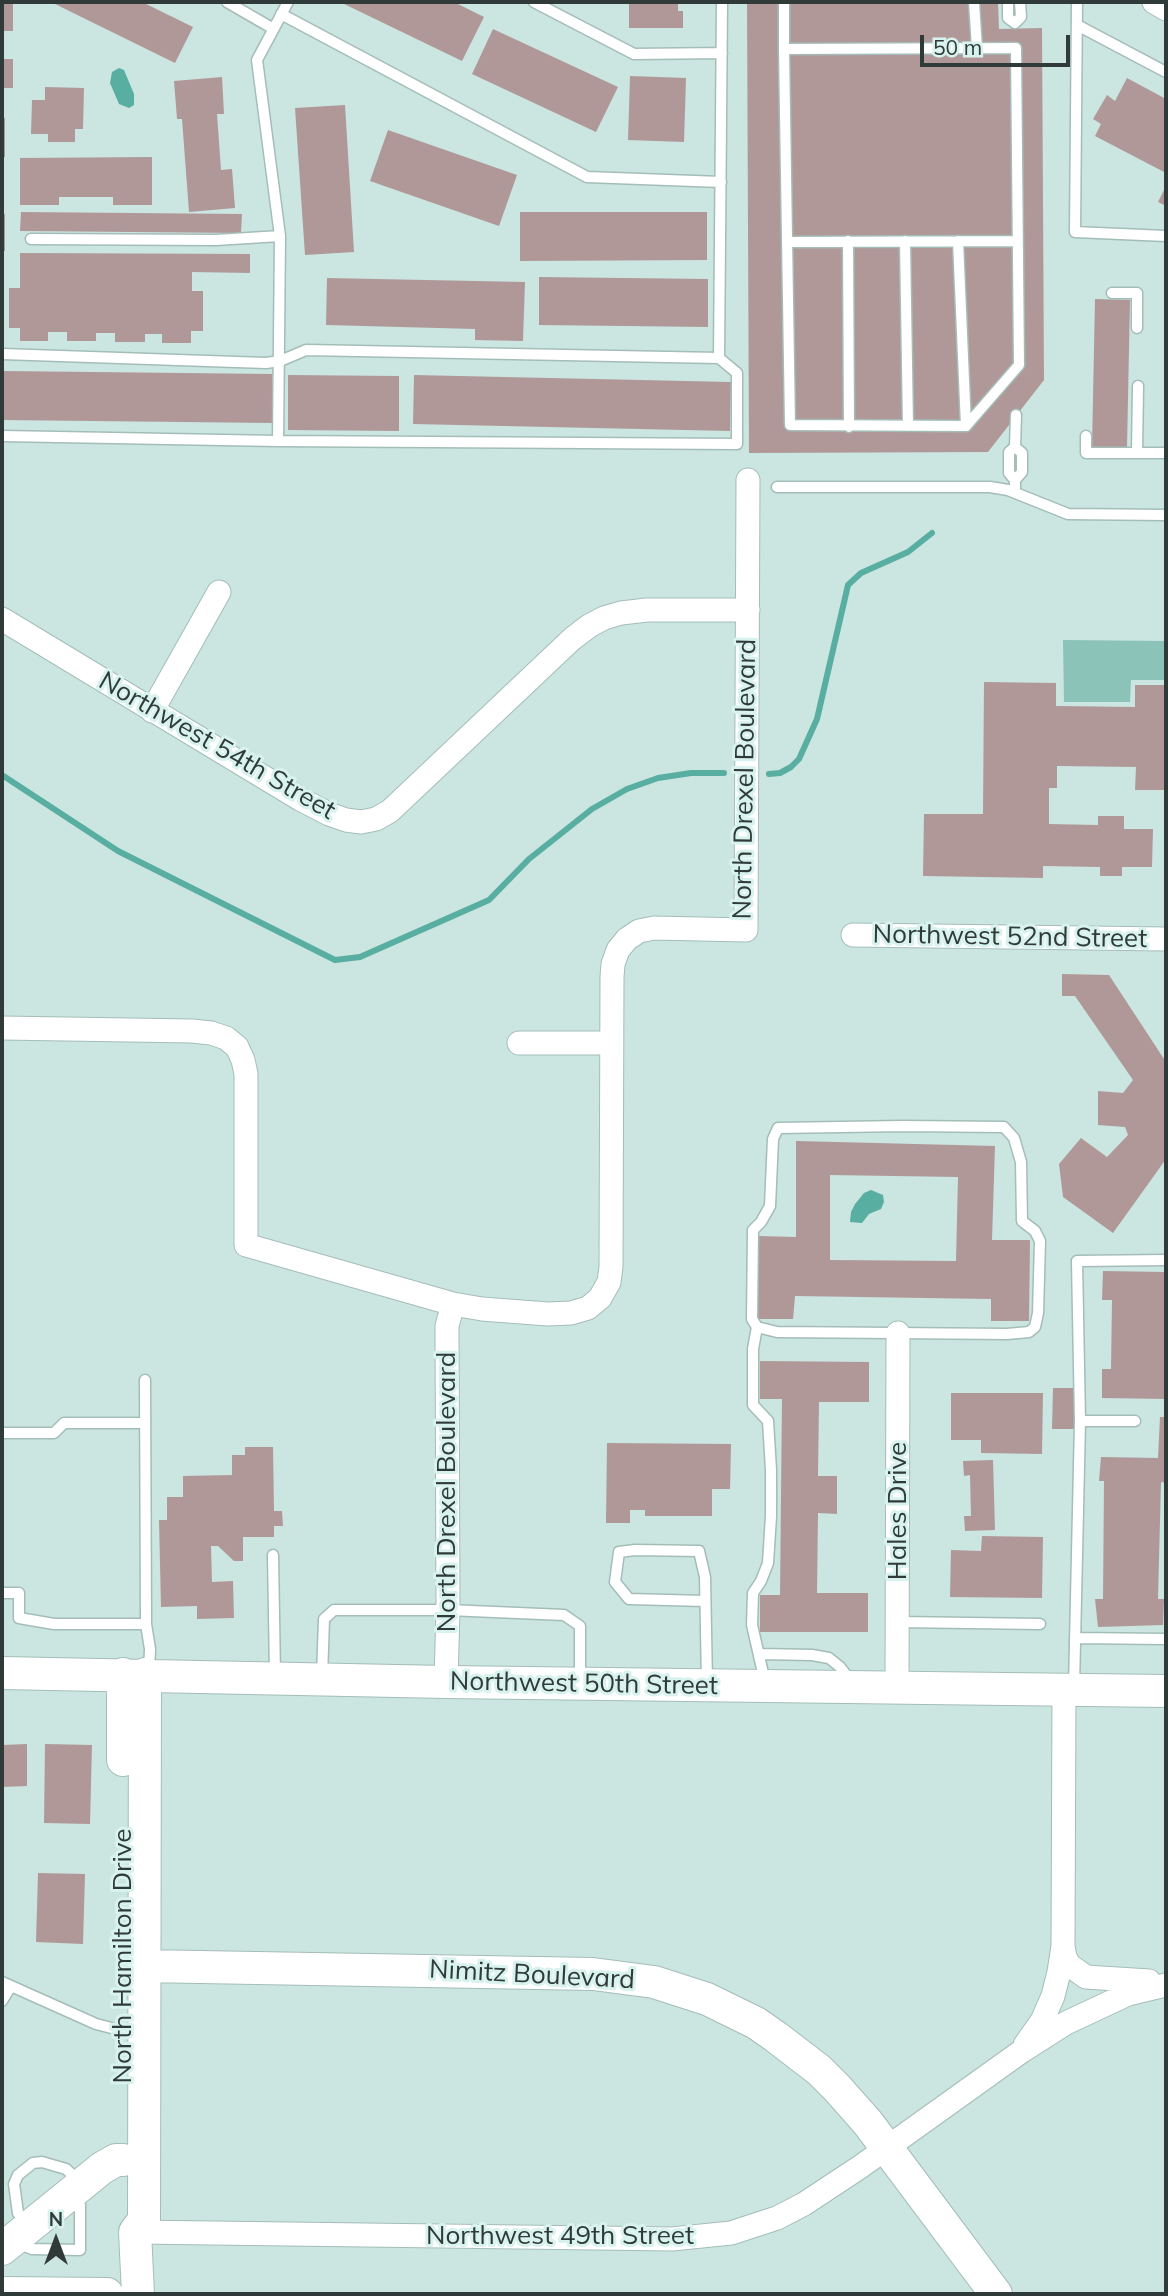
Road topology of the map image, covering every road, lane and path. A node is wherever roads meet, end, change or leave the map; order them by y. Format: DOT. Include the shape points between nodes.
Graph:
graph roads {
  1 [pos="227,2"];
  2 [pos="288,2"];
  3 [pos="534,2"];
  4 [pos="722,2"];
  5 [pos="784,2"];
  6 [pos="974,2"];
  7 [pos="1008,2"];
  8 [pos="1020,2"];
  9 [pos="1077,2"];
  10 [pos="1154,2"];
  11 [pos="1166,9"];
  12 [pos="281,14"];
  13 [pos="1077,25"];
  14 [pos="272,28"];
  15 [pos="784,48"];
  16 [pos="977,48"];
  17 [pos="722,52"];
  18 [pos="1166,72"];
  19 [pos="721,182"];
  20 [pos="281,236"];
  21 [pos="1166,236"];
  22 [pos="31,239"];
  23 [pos="848,241"];
  24 [pos="905,241"];
  25 [pos="958,241"];
  26 [pos="1017,241"];
  27 [pos="787,242"];
  28 [pos="1112,293"];
  29 [pos="1137,328"];
  30 [pos="2,354"];
  31 [pos="719,358"];
  32 [pos="281,361"];
  33 [pos="1138,386"];
  34 [pos="1016,415"];
  35 [pos="908,426"];
  36 [pos="966,426"];
  37 [pos="849,427"];
  38 [pos="2,436"];
  39 [pos="1086,436"];
  40 [pos="278,441"];
  41 [pos="1137,453"];
  42 [pos="1166,453"];
  43 [pos="748,480"];
  44 [pos="777,487"];
  45 [pos="1015,493"];
  46 [pos="1166,515"];
  47 [pos="219,592"];
  48 [pos="748,610"];
  49 [pos="2,619"];
  50 [pos="152,710"];
  51 [pos="853,935"];
  52 [pos="1166,939"];
  53 [pos="2,1028"];
  54 [pos="519,1043"];
  55 [pos="611,1043"];
  56 [pos="1166,1260"];
  57 [pos="453,1304"];
  58 [pos="757,1326"];
  59 [pos="898,1333"];
  60 [pos="145,1380"];
  61 [pos="1080,1421"];
  62 [pos="1135,1421"];
  63 [pos="145,1423"];
  64 [pos="2,1433"];
  65 [pos="273,1555"];
  66 [pos="2,1593"];
  67 [pos="705,1601"];
  68 [pos="448,1610"];
  69 [pos="898,1622"];
  70 [pos="146,1624"];
  71 [pos="1040,1624"];
  72 [pos="1075,1638"];
  73 [pos="1166,1639"];
  74 [pos="759,1654"];
  75 [pos="2,1673"];
  76 [pos="139,1674"];
  77 [pos="275,1677"];
  78 [pos="322,1679"];
  79 [pos="446,1682"];
  80 [pos="580,1684"];
  81 [pos="707,1685"];
  82 [pos="766,1686"];
  83 [pos="856,1688"];
  84 [pos="898,1688"];
  85 [pos="1069,1690"];
  86 [pos="1166,1691"];
  87 [pos="1063,1946"];
  88 [pos="144,1966"];
  89 [pos="1166,1983"];
  90 [pos="6,1984"];
  91 [pos="2,2001"];
  92 [pos="134,2031"];
  93 [pos="1022,2051"];
  94 [pos="886,2148"];
  95 [pos="123,2160"];
  96 [pos="76,2188"];
  97 [pos="135,2232"];
  98 [pos="16,2238"];
  99 [pos="2,2293"];
  100 [pos="125,2294"];
  101 [pos="996,2294"];
  1 -- 14 [label="lane"];
  2 -- 12 [label="lane"];
  3 -- 17 [label="lane" via="634,54"];
  4 -- 17 [label="lane"];
  5 -- 15 [label="lane"];
  6 -- 16 [label="lane"];
  7 -- 8 [label="lane" via="1008,18 1015,26 1021,17"];
  9 -- 13 [label="lane"];
  10 -- 11 [label="street"];
  12 -- 14 [label="lane"];
  12 -- 19 [label="lane" via="587,177"];
  13 -- 18 [label="lane"];
  13 -- 21 [label="lane" via="1075,232"];
  14 -- 20 [label="lane" via="257,60"];
  15 -- 16 [label="lane"];
  15 -- 27 [label="lane"];
  16 -- 26 [label="lane" via="1016,48"];
  17 -- 19 [label="lane"];
  19 -- 31 [label="lane"];
  20 -- 22 [label="lane"];
  20 -- 32 [label="lane"];
  23 -- 24 [label="lane"];
  23 -- 27 [label="lane"];
  23 -- 37 [label="lane"];
  24 -- 25 [label="lane"];
  24 -- 35 [label="lane"];
  25 -- 26 [label="lane"];
  25 -- 36 [label="lane"];
  26 -- 36 [label="lane" via="1018,365"];
  27 -- 37 [label="lane" via="790,425"];
  28 -- 29 [label="lane" via="1137,293"];
  30 -- 32 [label="lane"];
  31 -- 32 [label="lane" via="306,350"];
  31 -- 40 [label="lane" via="737,373 737,444"];
  32 -- 40 [label="lane"];
  33 -- 41 [label="lane"];
  34 -- 45 [label="lane" via="1015,447 1022,453"];
  35 -- 36 [label="lane"];
  35 -- 37 [label="lane"];
  38 -- 40 [label="lane"];
  39 -- 41 [label="lane" via="1086,453"];
  41 -- 42 [label="lane"];
  43 -- 48 [label="street, North Drexel Boulevard"];
  44 -- 45 [label="lane" via="990,487"];
  45 -- 46 [label="lane" via="1068,514"];
  47 -- 50 [label="street"];
  48 -- 50 [label="street, Northwest 54th Street" via="647,610 604,618 589,626 390,811 362,822 310,804"];
  48 -- 55 [label="street, North Drexel Boulevard" via="746,930 654,928 627,939 613,964"];
  49 -- 50 [label="street, Northwest 54th Street"];
  51 -- 52 [label="street, Northwest 52nd Street"];
  53 -- 57 [label="street" via="192,1031 226,1038 237,1047 246,1074 246,1245"];
  54 -- 55 [label="street"];
  55 -- 57 [label="street, North Drexel Boulevard" via="611,1267 600,1298 571,1313"];
  56 -- 61 [label="lane" via="1077,1261"];
  57 -- 68 [label="street, North Drexel Boulevard" via="447,1326"];
  58 -- 59 [label="lane" via="777,1332"];
  58 -- 59 [label="lane" via="752,1319 753,1230 770,1206 773,1139 778,1128 1004,1128 1014,1138 1021,1162 1022,1221 1040,1241 1035,1327 1007,1334"];
  58 -- 74 [label="lane" via="753,1405 768,1421 771,1470 768,1563 753,1593"];
  59 -- 69 [label="street, Hales Drive"];
  60 -- 63 [label="lane"];
  61 -- 62 [label="lane"];
  61 -- 72 [label="lane"];
  63 -- 64 [label="lane" via="64,1423 54,1433"];
  63 -- 70 [label="lane"];
  65 -- 77 [label="lane"];
  66 -- 70 [label="lane" via="19,1593 19,1618 54,1624"];
  67 -- 67 [label="lane" via="699,1551 619,1552 615,1582 629,1599"];
  67 -- 81 [label="lane"];
  68 -- 78 [label="lane" via="334,1610 324,1619"];
  68 -- 79 [label="street, North Drexel Boulevard"];
  68 -- 80 [label="lane" via="564,1615 580,1626"];
  69 -- 71 [label="lane"];
  69 -- 84 [label="street, Hales Drive"];
  70 -- 76 [label="lane" via="150,1649"];
  72 -- 73 [label="lane"];
  72 -- 85 [label="lane"];
  74 -- 82 [label="lane"];
  74 -- 83 [label="lane" via="829,1658"];
  75 -- 76 [label="street, Northwest 50th Street"];
  76 -- 77 [label="street, Northwest 50th Street"];
  76 -- 88 [label="street, North Hamilton Drive"];
  76 -- 92 [label="street, North Hamilton Drive"];
  77 -- 78 [label="street, Northwest 50th Street"];
  78 -- 79 [label="street, Northwest 50th Street"];
  79 -- 80 [label="street, Northwest 50th Street"];
  80 -- 81 [label="street, Northwest 50th Street"];
  81 -- 82 [label="street, Northwest 50th Street"];
  82 -- 83 [label="street, Northwest 50th Street"];
  83 -- 84 [label="street, Northwest 50th Street"];
  84 -- 85 [label="street, Northwest 50th Street"];
  85 -- 86 [label="street, Northwest 50th Street"];
  85 -- 87 [label="street"];
  87 -- 89 [label="street, Northwest 49th Street" via="1069,1965 1086,1977"];
  87 -- 93 [label="street" via="1053,1996"];
  88 -- 92 [label="street, North Hamilton Drive"];
  88 -- 94 [label="street, Nimitz Boulevard" via="559,1972 654,1982 707,1999 776,2037 837,2088"];
  89 -- 93 [label="street, Northwest 49th Street" via="1098,2006"];
  90 -- 91 [label="lane"];
  90 -- 92 [label="lane" via="96,2024"];
  92 -- 95 [label="street, North Hamilton Drive"];
  92 -- 97 [label="street, North Hamilton Drive" via="144,2220"];
  93 -- 94 [label="street, Northwest 49th Street"];
  94 -- 97 [label="street, Northwest 49th Street" via="777,2218 704,2237"];
  94 -- 101 [label="street, Nimitz Boulevard"];
  95 -- 96 [label="street" via="109,2163"];
  95 -- 97 [label="street, North Hamilton Drive" via="122,2219"];
  96 -- 98 [label="street"];
  96 -- 98 [label="lane" via="80,2250 32,2249"];
  96 -- 98 [label="lane" via="66,2169 42,2162 18,2175 14,2184"];
  97 -- 100 [label="street, North Hamilton Drive"];
  99 -- 100 [label="street"];
}
